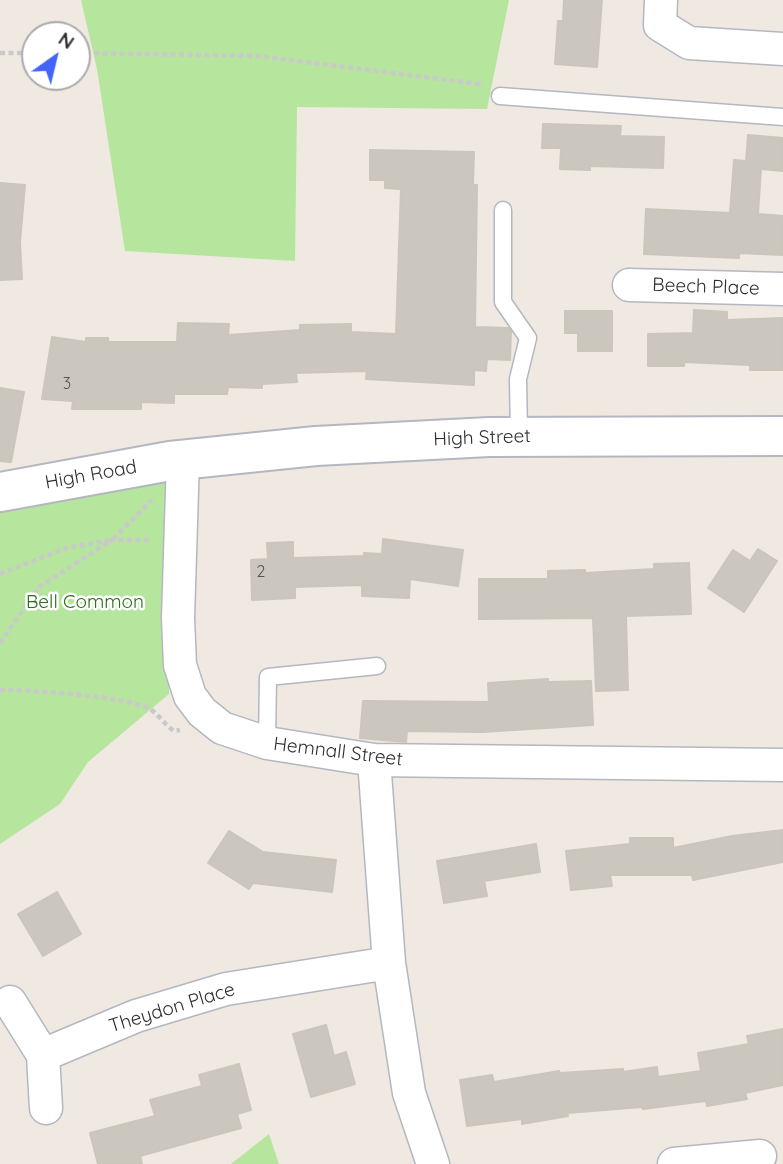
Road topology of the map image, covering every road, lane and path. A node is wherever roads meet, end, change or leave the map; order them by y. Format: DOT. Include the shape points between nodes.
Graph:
graph roads {
  1 [pos="661,0"];
  2 [pos="783,48"];
  3 [pos="0,53"];
  4 [pos="21,53"];
  5 [pos="91,53"];
  6 [pos="500,96"];
  7 [pos="783,117"];
  8 [pos="503,210"];
  9 [pos="629,285"];
  10 [pos="783,289"];
  11 [pos="783,436"];
  12 [pos="519,437"];
  13 [pos="176,460"];
  14 [pos="0,492"];
  15 [pos="112,540"];
  16 [pos="180,540"];
  17 [pos="0,574"];
  18 [pos="0,643"];
  19 [pos="377,666"];
  20 [pos="0,690"];
  21 [pos="202,712"];
  22 [pos="267,743"];
  23 [pos="374,760"];
  24 [pos="783,765"];
  25 [pos="389,963"];
  26 [pos="10,1002"];
  27 [pos="43,1055"];
  28 [pos="46,1108"];
  29 [pos="760,1156"];
  30 [pos="433,1164"];
  31 [pos="674,1164"];
  1 -- 2 [label="street" via="660,25 689,43"];
  3 -- 4 [label="path"];
  5 -- 6 [label="path" via="258,56 479,84 489,94"];
  6 -- 7 [label="lane"];
  8 -- 12 [label="lane" via="503,302 528,338 518,379"];
  9 -- 10 [label="street, Beech Place"];
  11 -- 12 [label="main road, High Street"];
  12 -- 13 [label="main road, High Street" via="316,446"];
  13 -- 14 [label="main road, High Road"];
  13 -- 15 [label="path" via="171,479"];
  13 -- 16 [label="street, Hemnall Street"];
  15 -- 16 [label="path"];
  15 -- 17 [label="path" via="66,548"];
  15 -- 18 [label="path" via="39,587"];
  16 -- 21 [label="street, Hemnall Street" via="180,665 190,696"];
  19 -- 22 [label="lane" via="268,677"];
  20 -- 21 [label="path" via="133,703 151,710 174,731"];
  21 -- 22 [label="street, Hemnall Street" via="222,728"];
  22 -- 23 [label="street, Hemnall Street"];
  23 -- 24 [label="street, Hemnall Street"];
  23 -- 25 [label="street"];
  25 -- 27 [label="street, Theydon Place" via="226,989 136,1016"];
  25 -- 30 [label="street" via="409,1093"];
  26 -- 27 [label="street"];
  27 -- 28 [label="street"];
  29 -- 31 [label="street"];
}
